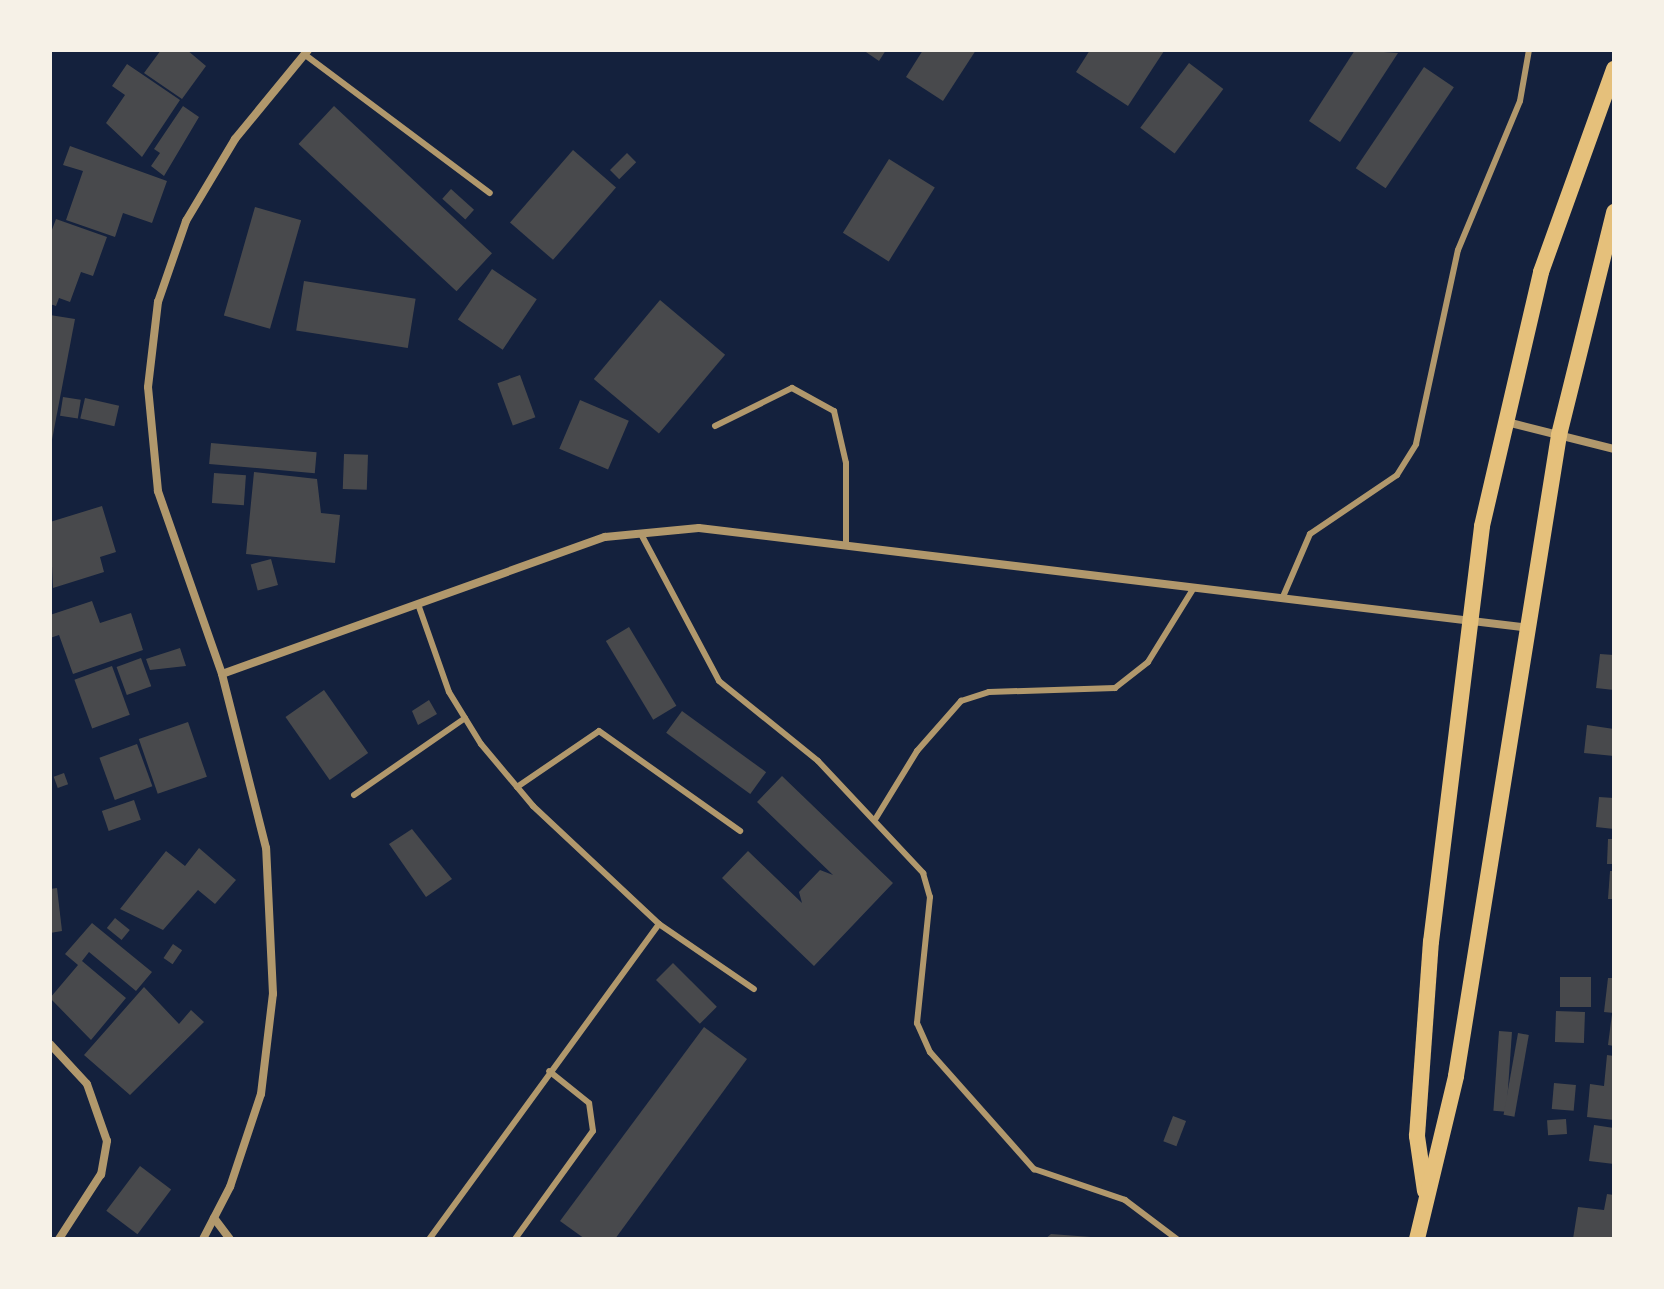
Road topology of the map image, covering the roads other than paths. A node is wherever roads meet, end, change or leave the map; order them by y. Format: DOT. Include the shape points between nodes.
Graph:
graph roads {
  1 [pos="1529,50"];
  2 [pos="306,52"];
  3 [pos="1614,69"];
  4 [pos="490,193"];
  5 [pos="1614,212"];
  6 [pos="1502,421"];
  7 [pos="715,426"];
  8 [pos="1559,435"];
  9 [pos="1614,449"];
  10 [pos="641,534"];
  11 [pos="846,542"];
  12 [pos="1193,589"];
  13 [pos="1282,599"];
  14 [pos="418,604"];
  15 [pos="1469,620"];
  16 [pos="1530,628"];
  17 [pos="222,674"];
  18 [pos="465,718"];
  19 [pos="517,787"];
  20 [pos="354,795"];
  21 [pos="876,818"];
  22 [pos="740,831"];
  23 [pos="659,924"];
  24 [pos="754,989"];
  25 [pos="50,1044"];
  26 [pos="549,1071"];
  27 [pos="1425,1191"];
  28 [pos="214,1218"];
  29 [pos="59,1239"];
  30 [pos="203,1239"];
  31 [pos="230,1239"];
  32 [pos="429,1239"];
  33 [pos="515,1239"];
  34 [pos="1177,1239"];
  35 [pos="1417,1239"];
  1 -- 13 [label="lane" via="1520,101 1458,250 1416,444 1397,475 1310,534"];
  2 -- 4 [label="lane"];
  2 -- 17 [label="street" via="235,139 186,221 158,302 148,387 158,491"];
  3 -- 6 [label="main road" via="1568,186"];
  5 -- 8 [label="main road"];
  6 -- 8 [label="street"];
  6 -- 15 [label="main road"];
  7 -- 11 [label="lane" via="792,388 834,411 846,463"];
  8 -- 9 [label="street"];
  8 -- 16 [label="main road"];
  10 -- 11 [label="street" via="699,528"];
  10 -- 14 [label="street" via="605,537"];
  10 -- 21 [label="lane" via="719,681"];
  11 -- 12 [label="street"];
  12 -- 13 [label="street"];
  12 -- 21 [label="lane" via="1148,662 1115,688 989,692 961,701"];
  13 -- 15 [label="street"];
  14 -- 17 [label="street"];
  14 -- 18 [label="lane"];
  15 -- 16 [label="street"];
  15 -- 27 [label="main road" via="1422,1051 1417,1136"];
  16 -- 27 [label="main road" via="1456,1076"];
  17 -- 28 [label="street" via="266,848 273,994 261,1094"];
  18 -- 19 [label="lane"];
  18 -- 20 [label="lane"];
  19 -- 22 [label="lane" via="599,731"];
  19 -- 23 [label="lane"];
  21 -- 34 [label="lane" via="923,873 930,897 917,989 917,1023 930,1052 1034,1169 1125,1200"];
  23 -- 24 [label="lane"];
  23 -- 26 [label="lane"];
  25 -- 29 [label="street" via="87,1084 107,1141 101,1174"];
  26 -- 32 [label="lane"];
  26 -- 33 [label="lane" via="589,1103 593,1131"];
  27 -- 35 [label="main road"];
  28 -- 30 [label="street"];
  28 -- 31 [label="street"];
}
